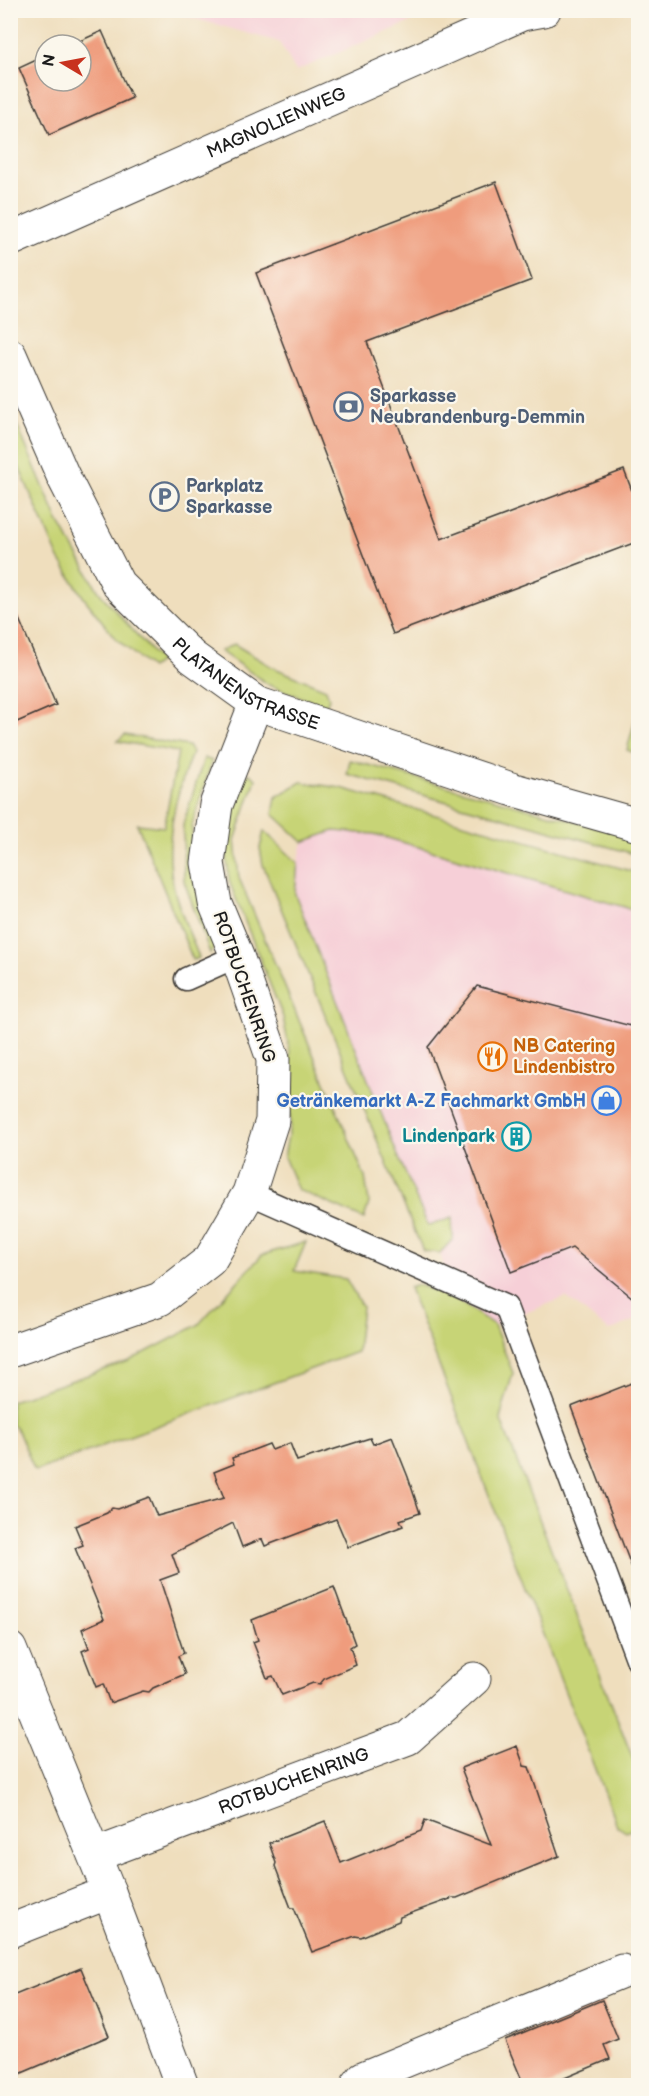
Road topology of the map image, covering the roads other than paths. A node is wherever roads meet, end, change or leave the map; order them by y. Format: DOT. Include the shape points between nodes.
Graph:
graph roads {
  1 [pos="544,10"];
  2 [pos="10,240"];
  3 [pos="10,355"];
  4 [pos="256,703"];
  5 [pos="639,825"];
  6 [pos="237,956"];
  7 [pos="186,979"];
  8 [pos="249,1193"];
  9 [pos="10,1351"];
  10 [pos="10,1649"];
  11 [pos="639,1661"];
  12 [pos="474,1679"];
  13 [pos="95,1855"];
  14 [pos="110,1892"];
  15 [pos="10,1931"];
  16 [pos="622,1971"];
  17 [pos="183,2085"];
  18 [pos="357,2085"];
  1 -- 2 [label="street, MAGNOLIENWEG" via="522,14"];
  3 -- 4 [label="street, PLATANENSTRASSE" via="63,476 118,584 192,657"];
  4 -- 5 [label="street, PLATANENSTRASSE" via="512,789"];
  4 -- 6 [label="street, ROTBUCHENRING" via="216,805 208,863 215,903"];
  6 -- 7 [label="lane"];
  6 -- 8 [label="street, ROTBUCHENRING" via="273,1059 272,1122"];
  8 -- 9 [label="street, ROTBUCHENRING" via="210,1260 160,1299"];
  8 -- 11 [label="lane" via="506,1307"];
  10 -- 13 [label="street"];
  12 -- 13 [label="street, ROTBUCHENRING" via="408,1738"];
  13 -- 14 [label="street"];
  14 -- 15 [label="street"];
  14 -- 17 [label="street"];
  16 -- 18 [label="street" via="363,2078"];
}
